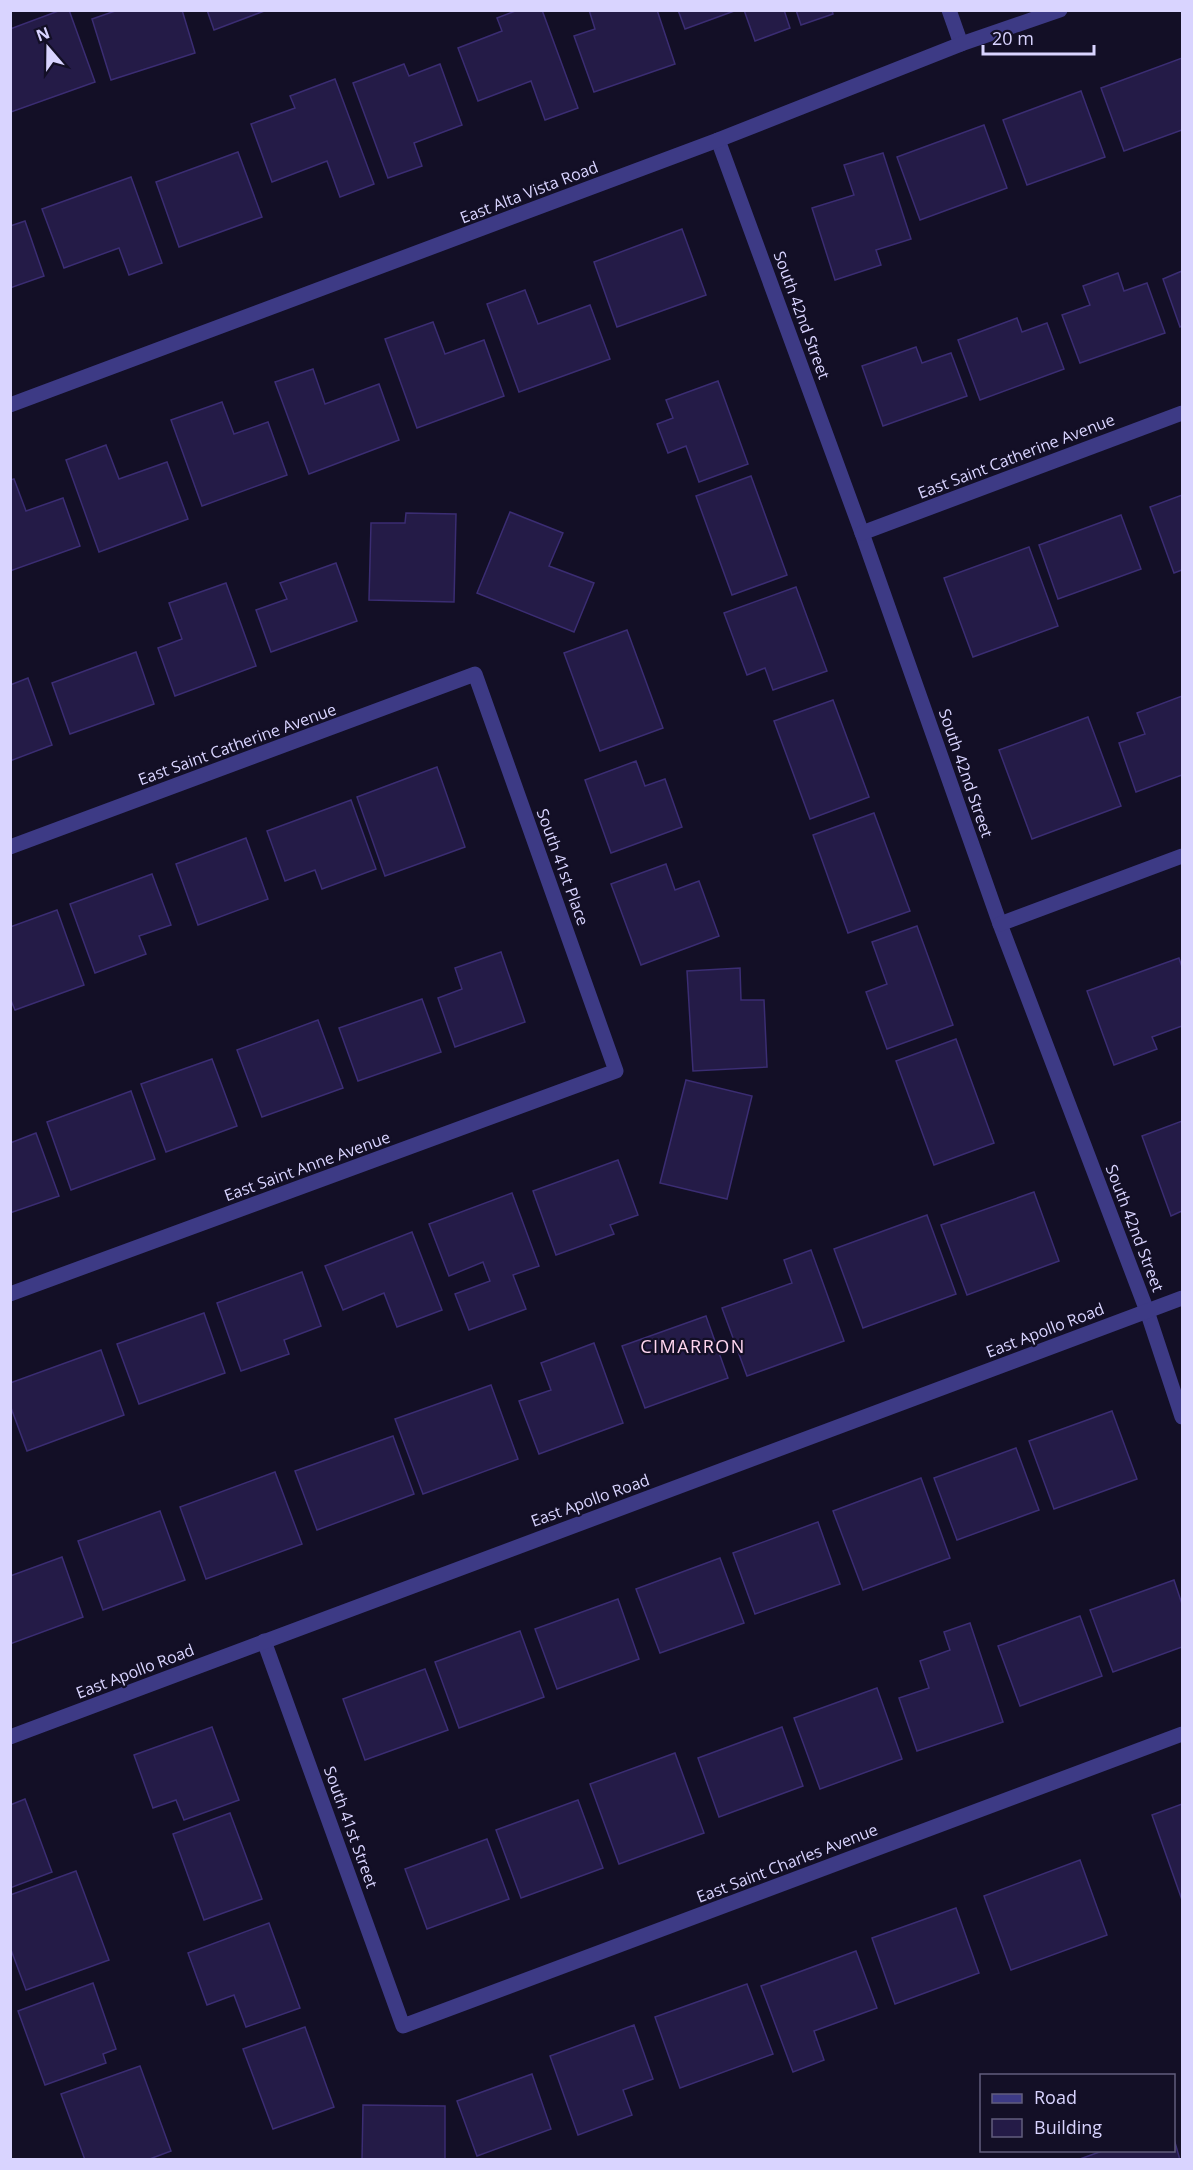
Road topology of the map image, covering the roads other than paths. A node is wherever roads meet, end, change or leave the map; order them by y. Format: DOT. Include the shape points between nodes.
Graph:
graph roads {
  1 [pos="949,10"];
  2 [pos="1060,10"];
  3 [pos="961,44"];
  4 [pos="718,140"];
  5 [pos="10,405"];
  6 [pos="1182,413"];
  7 [pos="862,533"];
  8 [pos="475,674"];
  9 [pos="10,847"];
  10 [pos="1182,856"];
  11 [pos="1000,924"];
  12 [pos="616,1071"];
  13 [pos="10,1294"];
  14 [pos="1182,1298"];
  15 [pos="1147,1311"];
  16 [pos="1182,1417"];
  17 [pos="264,1641"];
  18 [pos="1182,1734"];
  19 [pos="10,1737"];
  20 [pos="404,2026"];
  1 -- 3 [label="street"];
  2 -- 3 [label="street, East Alta Vista Road"];
  3 -- 4 [label="street, East Alta Vista Road"];
  4 -- 5 [label="street, East Alta Vista Road"];
  4 -- 7 [label="street, South 42nd Street"];
  6 -- 7 [label="street, East Saint Catherine Avenue"];
  7 -- 11 [label="street, South 42nd Street"];
  8 -- 9 [label="street, East Saint Catherine Avenue"];
  8 -- 12 [label="street, South 41st Place"];
  10 -- 11 [label="street"];
  11 -- 15 [label="street, South 42nd Street"];
  12 -- 13 [label="street, East Saint Anne Avenue"];
  14 -- 15 [label="street, East Apollo Road"];
  15 -- 16 [label="street, South 42nd Street"];
  15 -- 17 [label="street, East Apollo Road"];
  17 -- 19 [label="street, East Apollo Road"];
  17 -- 20 [label="street, South 41st Street"];
  18 -- 20 [label="street, East Saint Charles Avenue"];
}
